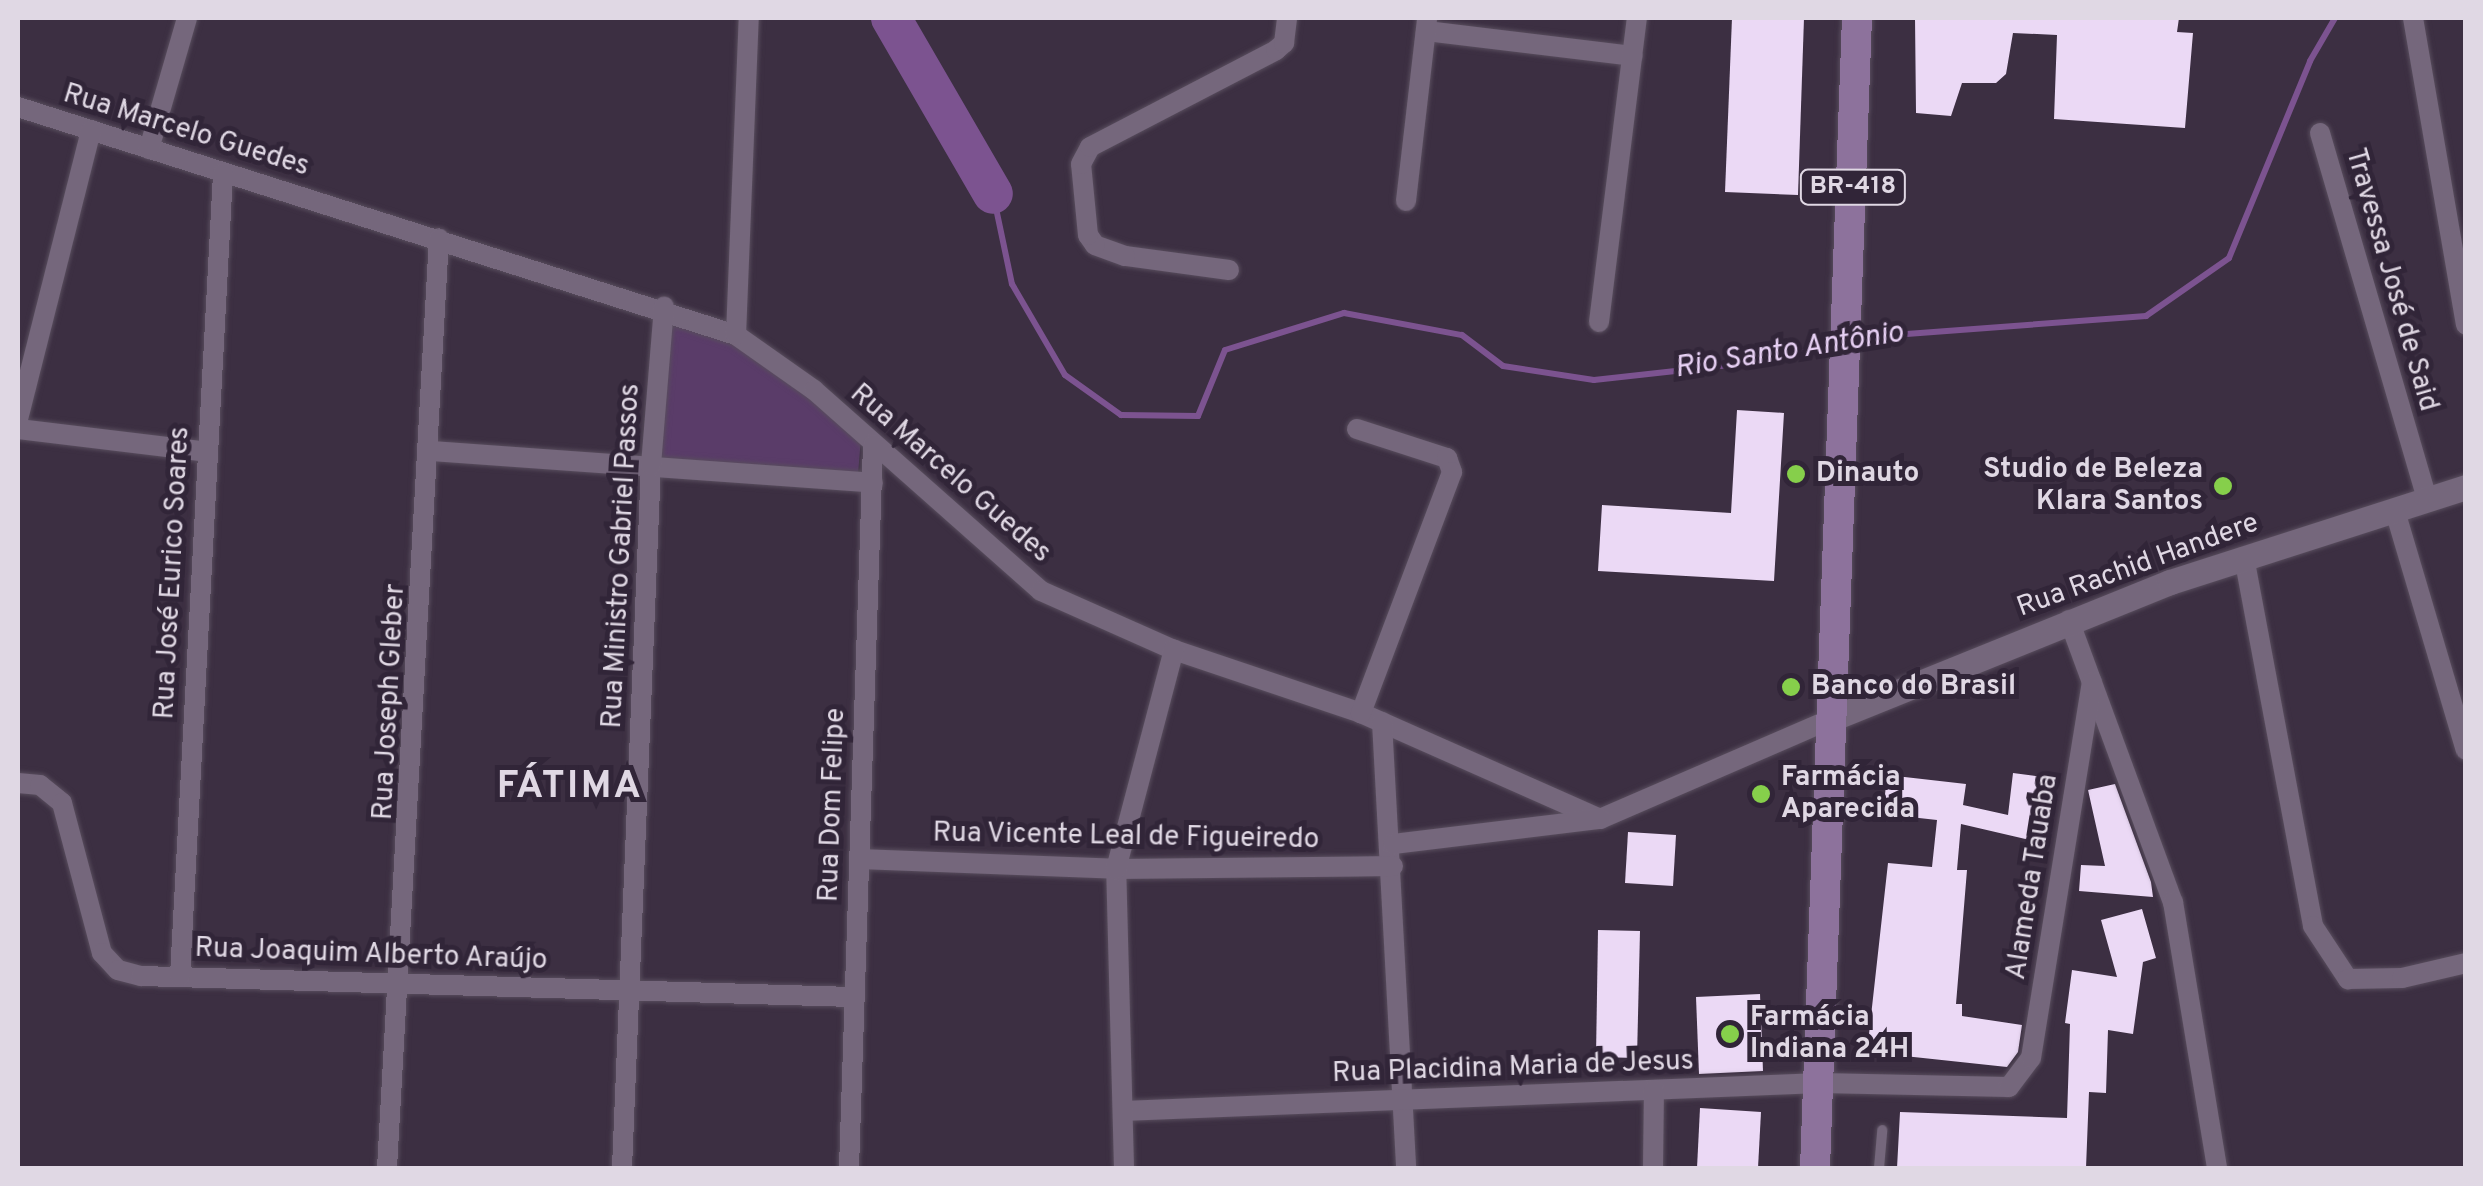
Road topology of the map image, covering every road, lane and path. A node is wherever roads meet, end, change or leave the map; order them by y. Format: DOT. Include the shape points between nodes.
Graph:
graph roads {
  1 [pos="187,18"];
  2 [pos="749,18"];
  3 [pos="1287,18"];
  4 [pos="1637,18"];
  5 [pos="1858,18"];
  6 [pos="1870,18"];
  7 [pos="2412,18"];
  8 [pos="1427,24"];
  9 [pos="1632,56"];
  10 [pos="1858,66"];
  11 [pos="18,107"];
  12 [pos="92,130"];
  13 [pos="2320,133"];
  14 [pos="149,149"];
  15 [pos="222,173"];
  16 [pos="1406,201"];
  17 [pos="439,238"];
  18 [pos="1229,270"];
  19 [pos="664,307"];
  20 [pos="1599,322"];
  21 [pos="2466,324"];
  22 [pos="736,335"];
  23 [pos="18,418"];
  24 [pos="18,429"];
  25 [pos="1358,430"];
  26 [pos="873,444"];
  27 [pos="207,452"];
  28 [pos="431,452"];
  29 [pos="651,465"];
  30 [pos="873,483"];
  31 [pos="2466,486"];
  32 [pos="2427,500"];
  33 [pos="2395,510"];
  34 [pos="2244,557"];
  35 [pos="2069,620"];
  36 [pos="1174,650"];
  37 [pos="2092,682"];
  38 [pos="1361,713"];
  39 [pos="1836,716"];
  40 [pos="1382,722"];
  41 [pos="2466,750"];
  42 [pos="18,782"];
  43 [pos="1600,819"];
  44 [pos="1393,844"];
  45 [pos="859,859"];
  46 [pos="1392,866"];
  47 [pos="1116,869"];
  48 [pos="2466,964"];
  49 [pos="180,976"];
  50 [pos="402,983"];
  51 [pos="629,990"];
  52 [pos="852,997"];
  53 [pos="2021,1078"];
  54 [pos="1820,1084"];
  55 [pos="1654,1090"];
  56 [pos="1403,1099"];
  57 [pos="1123,1112"];
  58 [pos="1882,1130"];
  59 [pos="387,1168"];
  60 [pos="622,1168"];
  61 [pos="849,1168"];
  62 [pos="1124,1168"];
  63 [pos="1406,1168"];
  64 [pos="1653,1168"];
  65 [pos="1816,1168"];
  66 [pos="1879,1168"];
  67 [pos="2217,1168"];
  1 -- 14 [label="street"];
  2 -- 22 [label="street"];
  3 -- 18 [label="street" via="1276,50 1090,146 1081,164 1088,235 1096,246"];
  4 -- 9 [label="street"];
  5 -- 10 [label="main road, BR-418"];
  6 -- 10 [label="main road, BR-418"];
  7 -- 21 [label="street"];
  8 -- 9 [label="street"];
  8 -- 16 [label="street"];
  9 -- 20 [label="street"];
  10 -- 39 [label="main road, BR-418"];
  11 -- 12 [label="street, Rua Marcelo Guedes"];
  12 -- 14 [label="street, Rua Marcelo Guedes"];
  12 -- 23 [label="street"];
  13 -- 32 [label="street, Travessa José de Said"];
  14 -- 15 [label="street, Rua Marcelo Guedes"];
  15 -- 17 [label="street, Rua Marcelo Guedes"];
  15 -- 27 [label="street, Rua José Eurico Soares"];
  17 -- 19 [label="street, Rua Marcelo Guedes"];
  17 -- 28 [label="street, Rua Joseph Gleber"];
  19 -- 22 [label="street, Rua Marcelo Guedes"];
  19 -- 29 [label="street, Rua Ministro Gabriel Passos"];
  22 -- 26 [label="street, Rua Marcelo Guedes" via="792,372"];
  24 -- 27 [label="street"];
  25 -- 38 [label="street" via="1447,458 1452,472"];
  26 -- 30 [label="street, Rua Dom Felipe"];
  26 -- 36 [label="street, Rua Marcelo Guedes" via="1042,591"];
  27 -- 49 [label="street, Rua José Eurico Soares"];
  28 -- 29 [label="street"];
  28 -- 50 [label="street, Rua Joseph Gleber"];
  29 -- 30 [label="street"];
  29 -- 51 [label="street, Rua Ministro Gabriel Passos"];
  30 -- 45 [label="street, Rua Dom Felipe"];
  31 -- 32 [label="street, Rua Rachid Handere"];
  32 -- 33 [label="street, Rua Rachid Handere"];
  33 -- 34 [label="street, Rua Rachid Handere"];
  33 -- 41 [label="street"];
  34 -- 35 [label="street, Rua Rachid Handere"];
  34 -- 48 [label="street" via="2312,926 2348,978 2402,978"];
  35 -- 37 [label="street"];
  35 -- 39 [label="street, Rua Rachid Handere"];
  36 -- 38 [label="street, Rua Marcelo Guedes"];
  36 -- 47 [label="street"];
  37 -- 53 [label="street, Alameda Tauaba" via="2036,1033"];
  37 -- 67 [label="street" via="2173,902"];
  38 -- 40 [label="street, Rua Marcelo Guedes"];
  39 -- 43 [label="street"];
  39 -- 54 [label="main road"];
  40 -- 43 [label="street, Rua Marcelo Guedes"];
  40 -- 44 [label="street"];
  42 -- 49 [label="street, Rua Joaquim Alberto Araújo" via="40,785 62,803 102,953 118,970"];
  43 -- 44 [label="street"];
  44 -- 46 [label="street"];
  45 -- 47 [label="street, Rua Vicente Leal de Figueiredo"];
  45 -- 52 [label="street, Rua Dom Felipe"];
  46 -- 47 [label="street, Rua Vicente Leal de Figueiredo"];
  46 -- 56 [label="street"];
  47 -- 57 [label="street"];
  49 -- 50 [label="street, Rua Joaquim Alberto Araújo"];
  50 -- 51 [label="street, Rua Joaquim Alberto Araújo"];
  50 -- 59 [label="street, Rua Joseph Gleber"];
  51 -- 52 [label="street, Rua Joaquim Alberto Araújo"];
  51 -- 60 [label="street, Rua Ministro Gabriel Passos"];
  52 -- 61 [label="street, Rua Dom Felipe"];
  53 -- 54 [label="street, Rua Placidina Maria de Jesus" via="1992,1088"];
  54 -- 55 [label="street, Rua Placidina Maria de Jesus"];
  54 -- 65 [label="main road"];
  55 -- 56 [label="street, Rua Placidina Maria de Jesus"];
  55 -- 64 [label="street"];
  56 -- 57 [label="street, Rua Placidina Maria de Jesus"];
  56 -- 63 [label="street"];
  57 -- 62 [label="street"];
  58 -- 66 [label="lane"];
}
